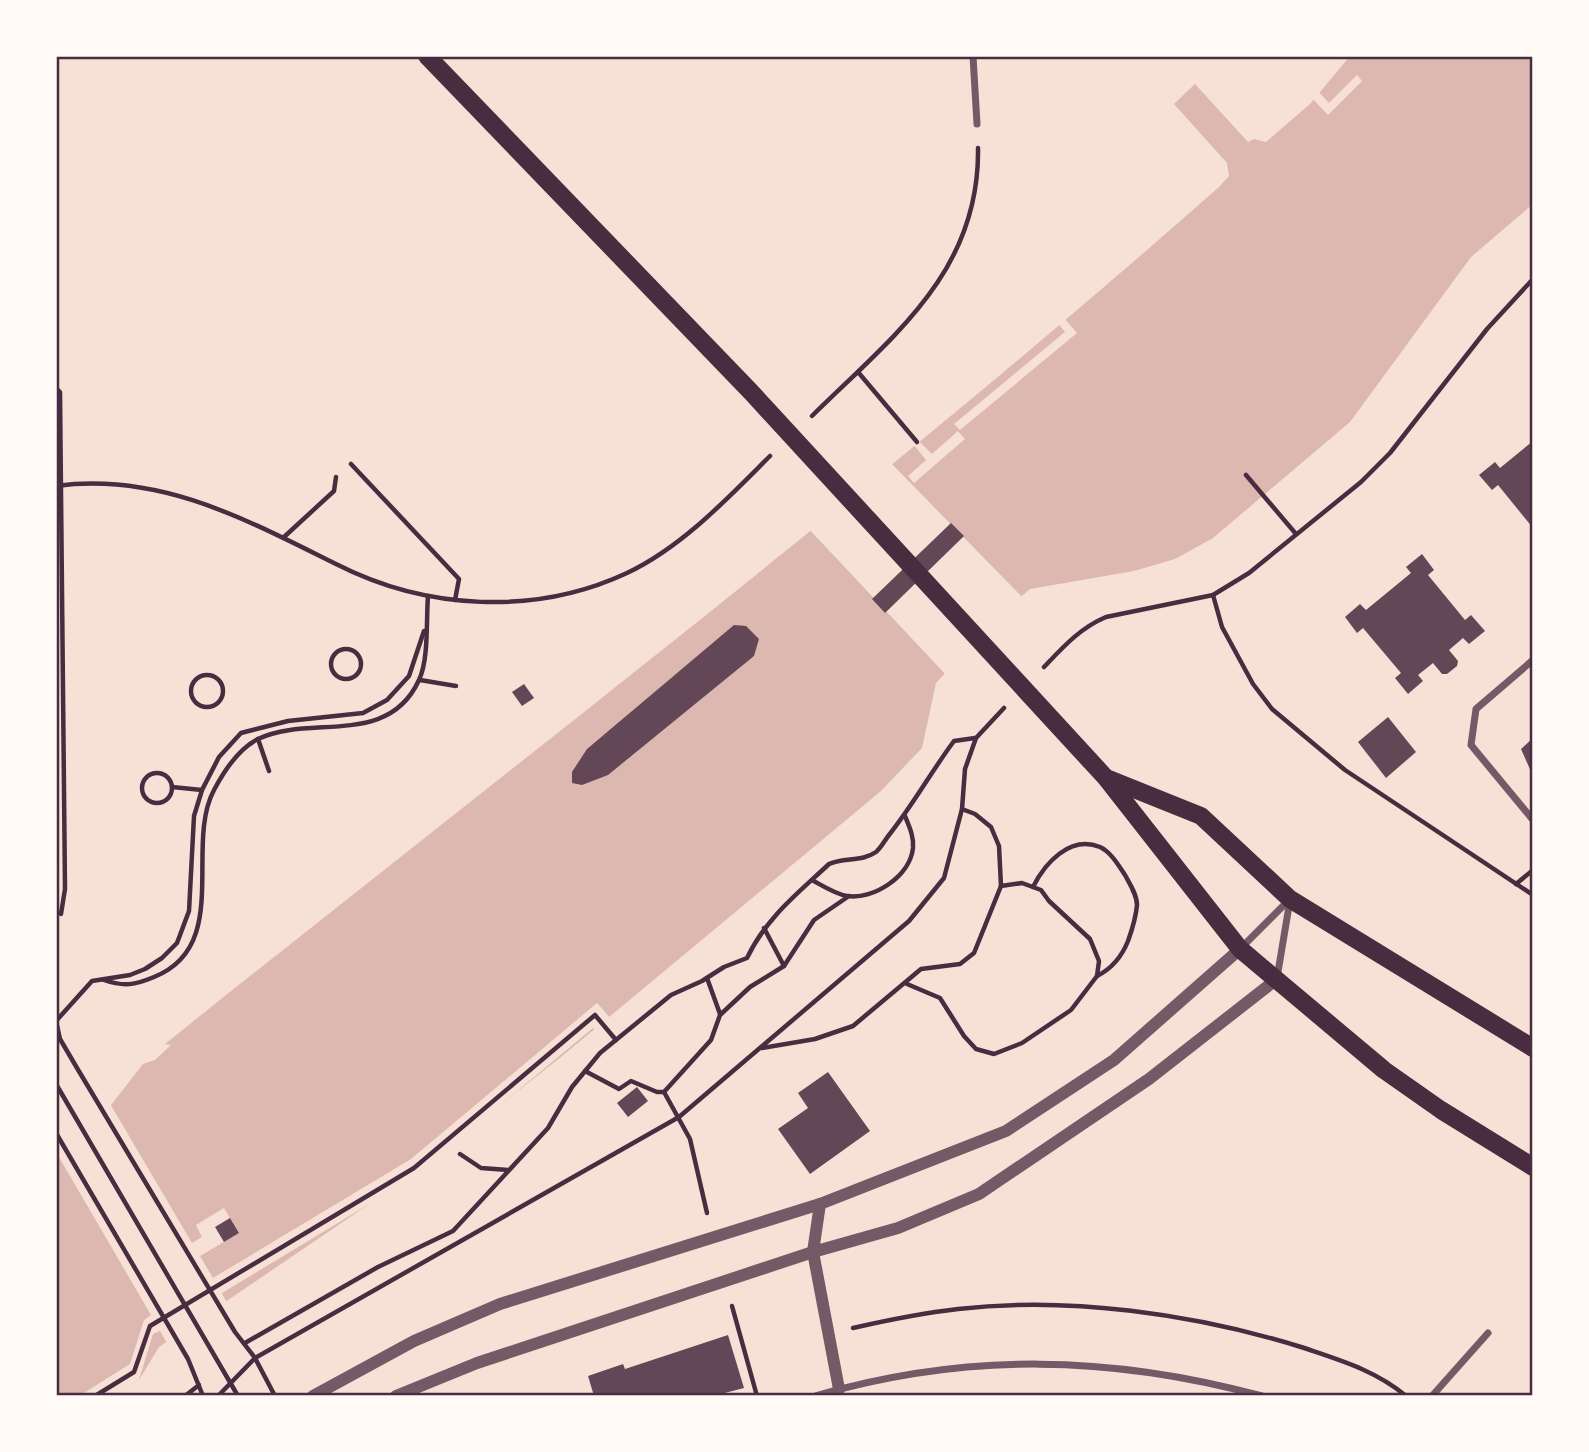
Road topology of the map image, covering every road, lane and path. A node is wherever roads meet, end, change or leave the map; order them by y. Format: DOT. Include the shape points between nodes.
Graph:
graph roads {
  1 [pos="427,56"];
  2 [pos="973,56"];
  3 [pos="978,124"];
  4 [pos="1533,279"];
  5 [pos="858,372"];
  6 [pos="845,383"];
  7 [pos="56,388"];
  8 [pos="917,442"];
  9 [pos="351,464"];
  10 [pos="1246,475"];
  11 [pos="336,477"];
  12 [pos="59,485"];
  13 [pos="719,507"];
  14 [pos="1296,534"];
  15 [pos="284,537"];
  16 [pos="1213,595"];
  17 [pos="428,596"];
  18 [pos="455,600"];
  19 [pos="424,631"];
  20 [pos="1533,660"];
  21 [pos="331,663"];
  22 [pos="1038,673"];
  23 [pos="218,680"];
  24 [pos="420,680"];
  25 [pos="456,686"];
  26 [pos="1012,701"];
  27 [pos="976,738"];
  28 [pos="258,739"];
  29 [pos="269,771"];
  30 [pos="1106,778"];
  31 [pos="172,787"];
  32 [pos="202,790"];
  33 [pos="962,808"];
  34 [pos="905,816"];
  35 [pos="1533,820"];
  36 [pos="1533,870"];
  37 [pos="811,880"];
  38 [pos="1516,884"];
  39 [pos="1001,886"];
  40 [pos="1033,887"];
  41 [pos="1533,895"];
  42 [pos="849,896"];
  43 [pos="1290,899"];
  44 [pos="61,914"];
  45 [pos="764,928"];
  46 [pos="1240,949"];
  47 [pos="784,966"];
  48 [pos="1097,976"];
  49 [pos="708,978"];
  50 [pos="1277,979"];
  51 [pos="103,980"];
  52 [pos="907,984"];
  53 [pos="720,1015"];
  54 [pos="616,1040"];
  55 [pos="1533,1048"];
  56 [pos="760,1049"];
  57 [pos="585,1071"];
  58 [pos="56,1084"];
  59 [pos="664,1092"];
  60 [pos="680,1117"];
  61 [pos="56,1133"];
  62 [pos="460,1154"];
  63 [pos="1533,1167"];
  64 [pos="509,1170"];
  65 [pos="820,1203"];
  66 [pos="813,1252"];
  67 [pos="856,1327"];
  68 [pos="1488,1333"];
  69 [pos="246,1343"];
  70 [pos="255,1358"];
  71 [pos="231,1381"];
  72 [pos="199,1385"];
  73 [pos="839,1389"];
  74 [pos="1404,1395"];
  75 [pos="95,1396"];
  76 [pos="185,1396"];
  77 [pos="203,1396"];
  78 [pos="218,1396"];
  79 [pos="238,1396"];
  80 [pos="275,1396"];
  81 [pos="313,1396"];
  82 [pos="396,1396"];
  83 [pos="815,1396"];
  84 [pos="1262,1396"];
  85 [pos="1432,1396"];
  1 -- 30 [label="main road" via="751,392"];
  2 -- 3 [label="street"];
  3 -- 5 [label="path" via="974,204 946,274"];
  4 -- 14 [label="path" via="1487,329 1390,453"];
  5 -- 6 [label="path"];
  5 -- 8 [label="path"];
  7 -- 12 [label="path" via="60,392"];
  9 -- 18 [label="path" via="459,579"];
  10 -- 14 [label="path"];
  11 -- 15 [label="path" via="334,491"];
  12 -- 15 [label="path" via="160,489 203,501"];
  12 -- 44 [label="path" via="65,889"];
  13 -- 18 [label="path" via="628,573 526,600 493,604"];
  14 -- 16 [label="path" via="1240,580"];
  15 -- 17 [label="path" via="378,583"];
  16 -- 22 [label="path" via="1091,624"];
  16 -- 38 [label="path" via="1222,627 1272,709 1345,770"];
  17 -- 18 [label="path"];
  17 -- 19 [label="path"];
  19 -- 24 [label="path"];
  19 -- 32 [label="path" via="409,676 387,701 363,713 288,721 241,733 219,757"];
  20 -- 35 [label="street" via="1476,709 1471,745"];
  21 -- 21 [label="path" via="337,676 345,679 355,676 362,663 358,653 348,649 339,651"];
  23 -- 23 [label="path" via="223,689 217,704 202,706 194,701 194,681 202,676"];
  24 -- 25 [label="path"];
  24 -- 28 [label="path" via="404,702 384,717"];
  26 -- 27 [label="path"];
  27 -- 33 [label="path" via="965,769"];
  27 -- 34 [label="path" via="954,741"];
  28 -- 29 [label="path"];
  28 -- 51 [label="path" via="236,756 212,793 205,825 203,903 193,939 160,975 134,986"];
  30 -- 43 [label="main road" via="1201,816"];
  30 -- 46 [label="main road"];
  31 -- 31 [label="path" via="158,803 145,797 142,788 145,778 154,773 164,774"];
  31 -- 32 [label="path"];
  32 -- 51 [label="path" via="194,816 189,911 177,943 145,969"];
  33 -- 39 [label="path" via="991,827 999,846"];
  33 -- 56 [label="path" via="944,878 909,921"];
  34 -- 37 [label="path" via="877,852 839,860"];
  34 -- 42 [label="path" via="913,850 903,868 890,884 866,895"];
  36 -- 38 [label="path"];
  37 -- 42 [label="path"];
  37 -- 45 [label="path"];
  38 -- 41 [label="path"];
  39 -- 40 [label="path" via="1022,883"];
  39 -- 52 [label="path" via="974,953 960,964 921,969"];
  40 -- 48 [label="path" via="1090,939 1099,961"];
  40 -- 48 [label="path" via="1042,868 1060,852 1081,845 1101,848 1116,861 1137,903 1124,951"];
  42 -- 47 [label="path" via="814,920"];
  43 -- 46 [label="street"];
  43 -- 50 [label="street"];
  43 -- 55 [label="main road"];
  45 -- 47 [label="path"];
  45 -- 49 [label="path" via="747,958"];
  46 -- 50 [label="main road"];
  46 -- 65 [label="street" via="1114,1060 1006,1131"];
  47 -- 53 [label="path" via="750,987"];
  48 -- 52 [label="path" via="1071,1010 1022,1043 994,1054 976,1049 964,1037 940,998"];
  49 -- 53 [label="path"];
  49 -- 54 [label="path" via="671,995"];
  50 -- 63 [label="main road" via="1384,1070"];
  50 -- 66 [label="street" via="1149,1079 979,1194 898,1228"];
  51 -- 69 [label="path" via="92,981 56,1021 60,1039 234,1332"];
  52 -- 56 [label="path" via="853,1026"];
  53 -- 59 [label="path" via="711,1040"];
  54 -- 57 [label="path"];
  54 -- 75 [label="path" via="595,1015 414,1168 150,1326 134,1372"];
  56 -- 60 [label="path"];
  57 -- 59 [label="path" via="619,1088 631,1081"];
  57 -- 64 [label="path" via="548,1128"];
  58 -- 71 [label="path"];
  59 -- 60 [label="path"];
  60 -- 70 [label="path"];
  61 -- 72 [label="path"];
  62 -- 64 [label="path" via="481,1168"];
  64 -- 69 [label="path" via="453,1230"];
  65 -- 66 [label="street"];
  65 -- 81 [label="street" via="500,1304 414,1341"];
  66 -- 73 [label="street"];
  66 -- 82 [label="street" via="477,1363"];
  67 -- 74 [label="path" via="960,1308 1130,1311 1278,1340 1382,1377"];
  68 -- 85 [label="street"];
  69 -- 70 [label="path"];
  70 -- 71 [label="path"];
  70 -- 80 [label="path"];
  71 -- 78 [label="path"];
  71 -- 79 [label="path"];
  72 -- 76 [label="path"];
  72 -- 77 [label="path"];
  73 -- 83 [label="street"];
  73 -- 84 [label="street" via="944,1367 1042,1362 1172,1374"];
}
